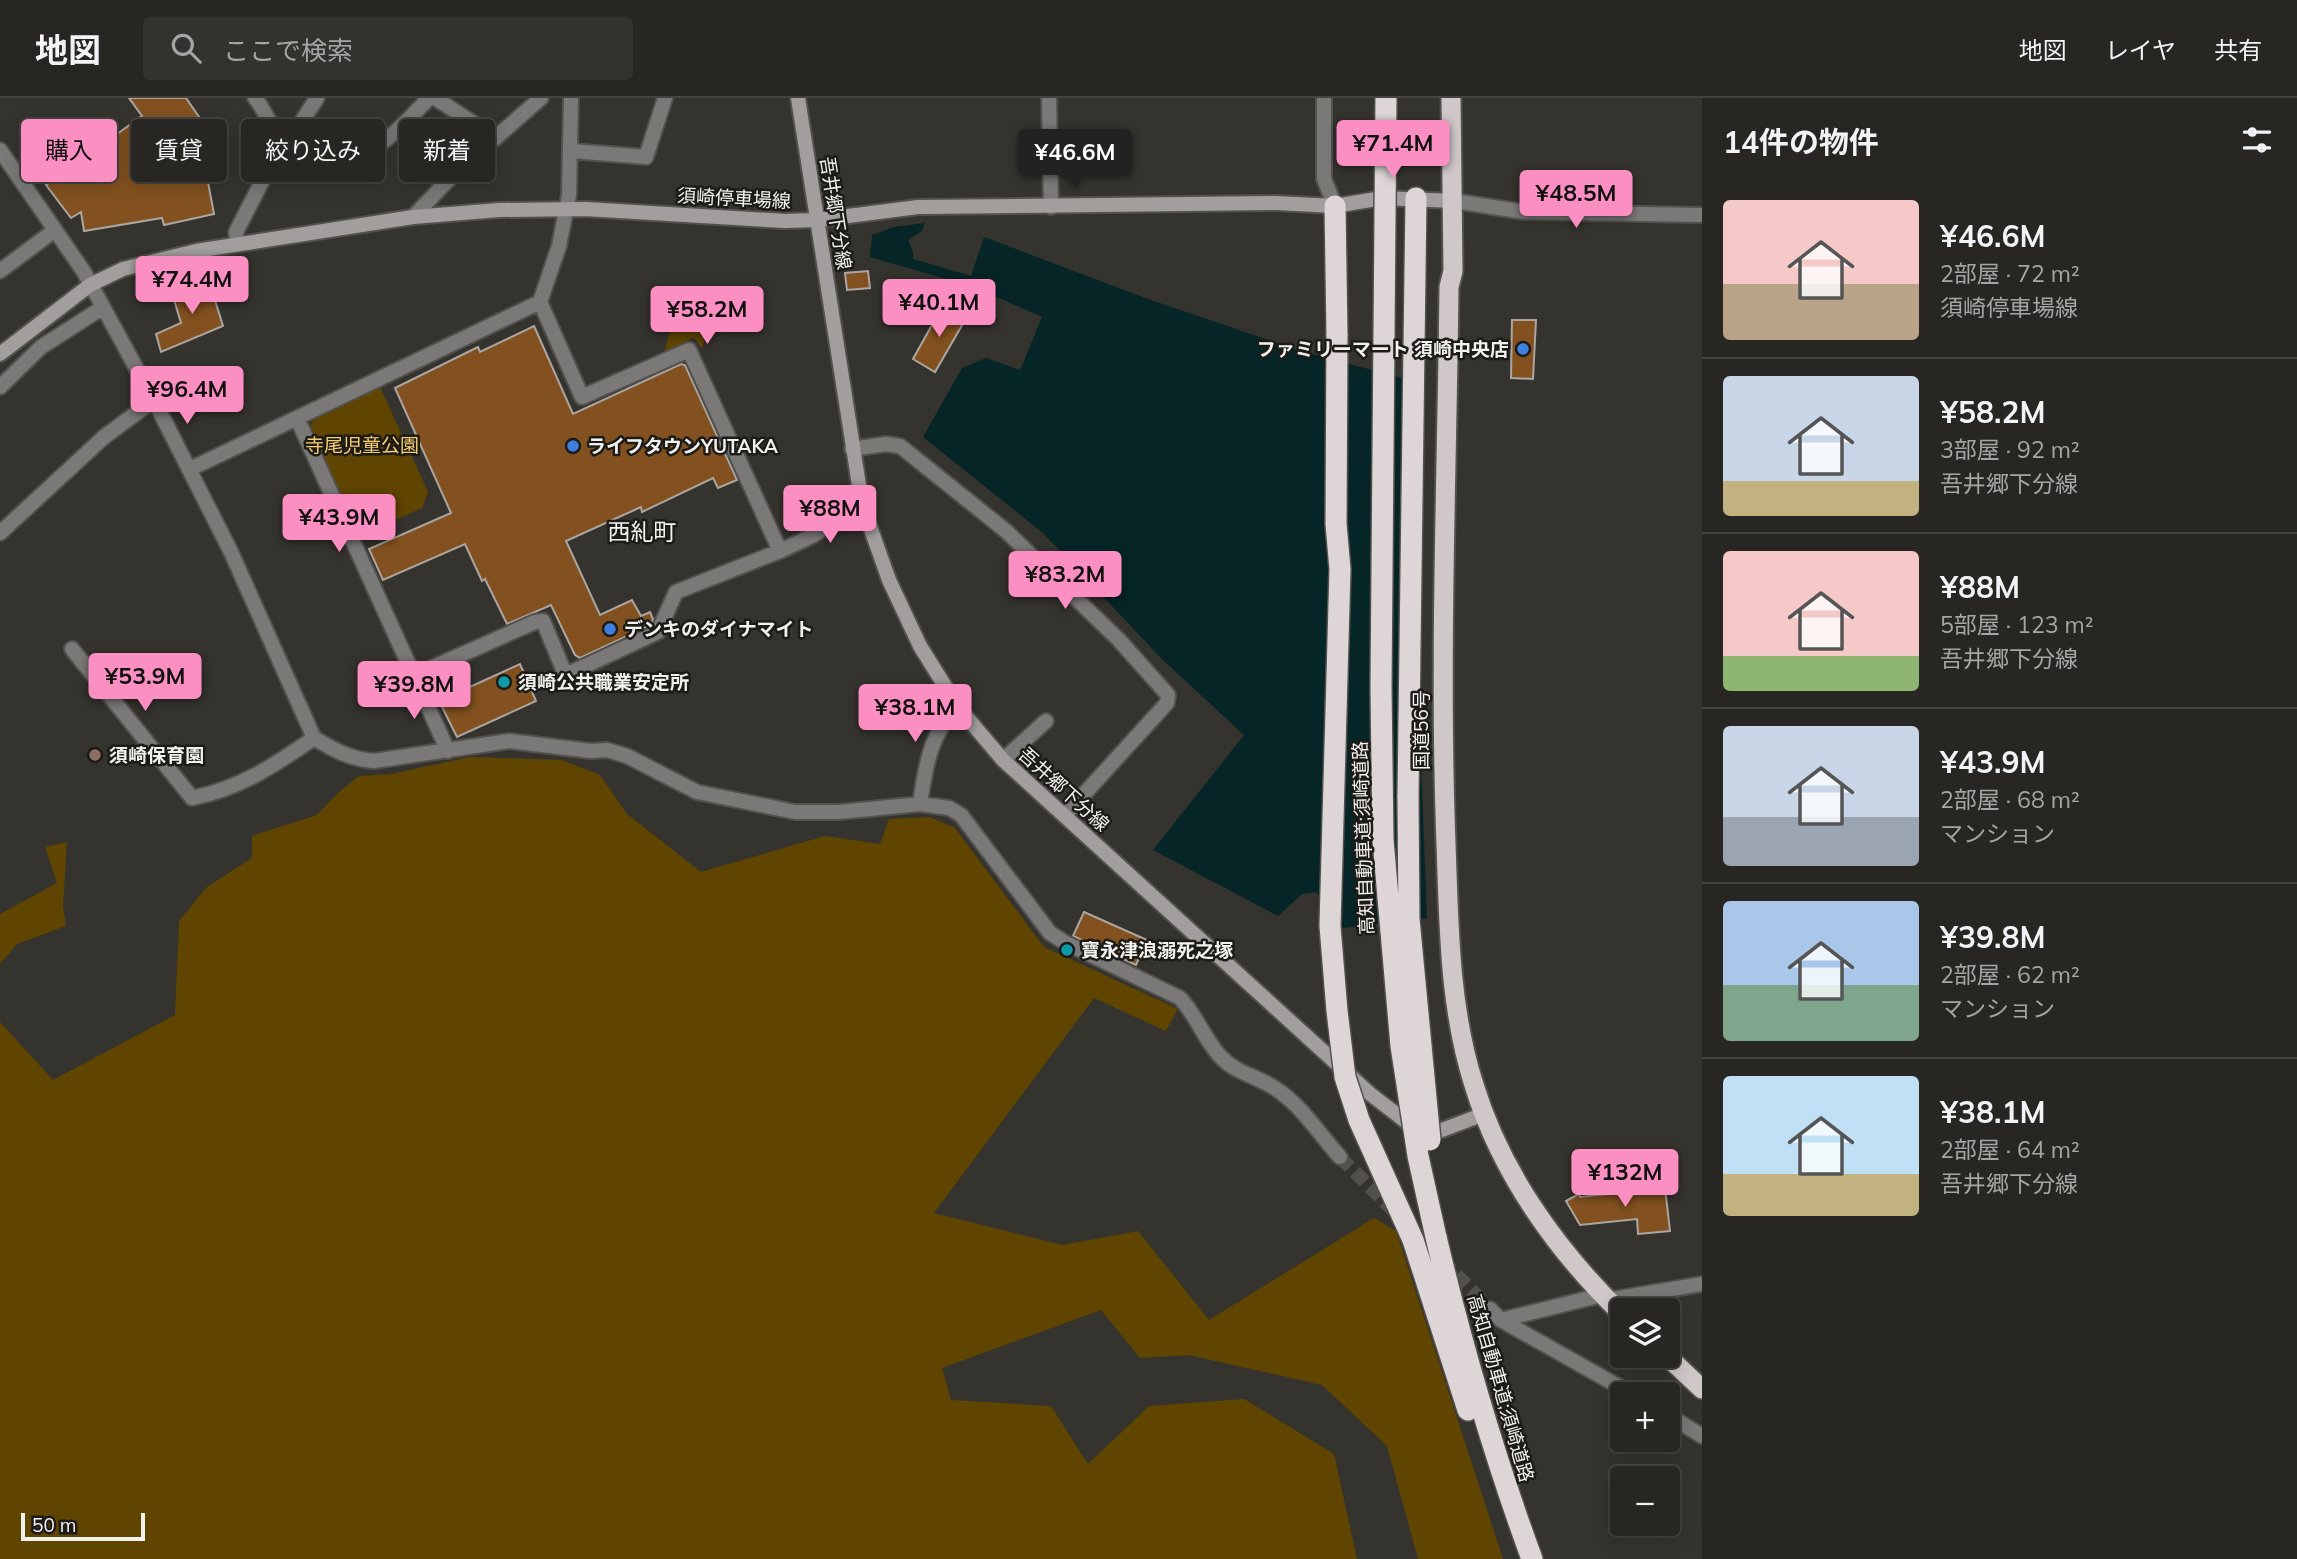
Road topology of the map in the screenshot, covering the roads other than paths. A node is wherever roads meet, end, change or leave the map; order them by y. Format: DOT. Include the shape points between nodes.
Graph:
graph roads {
  1 [pos="255,98"];
  2 [pos="317,98"];
  3 [pos="429,98"];
  4 [pos="435,98"];
  5 [pos="541,98"];
  6 [pos="571,98"];
  7 [pos="665,98"];
  8 [pos="798,98"];
  9 [pos="1049,98"];
  10 [pos="1324,98"];
  11 [pos="1386,98"];
  12 [pos="1451,98"];
  13 [pos="269,119"];
  14 [pos="303,119"];
  15 [pos="496,138"];
  16 [pos="385,142"];
  17 [pos="0,150"];
  18 [pos="572,151"];
  19 [pos="261,182"];
  20 [pos="1416,198"];
  21 [pos="1454,201"];
  22 [pos="1335,205"];
  23 [pos="1051,207"];
  24 [pos="567,210"];
  25 [pos="1702,215"];
  26 [pos="413,217"];
  27 [pos="817,220"];
  28 [pos="55,230"];
  29 [pos="237,244"];
  30 [pos="0,271"];
  31 [pos="90,285"];
  32 [pos="540,302"];
  33 [pos="102,308"];
  34 [pos="0,354"];
  35 [pos="0,387"];
  36 [pos="154,400"];
  37 [pos="297,418"];
  38 [pos="852,450"];
  39 [pos="190,469"];
  40 [pos="862,504"];
  41 [pos="0,533"];
  42 [pos="780,551"];
  43 [pos="72,649"];
  44 [pos="413,676"];
  45 [pos="958,707"];
  46 [pos="1046,721"];
  47 [pos="314,738"];
  48 [pos="448,751"];
  49 [pos="1003,760"];
  50 [pos="920,804"];
  51 [pos="1065,815"];
  52 [pos="1484,1114"];
  53 [pos="1340,1157"];
  54 [pos="1442,1234"];
  55 [pos="1702,1284"];
  56 [pos="1605,1298"];
  57 [pos="1610,1303"];
  58 [pos="1490,1309"];
  59 [pos="1501,1321"];
  60 [pos="1680,1368"];
  61 [pos="1611,1382"];
  62 [pos="1702,1389"];
  63 [pos="1680,1422"];
  64 [pos="1702,1436"];
  65 [pos="1507,1491"];
  66 [pos="1532,1559"];
  1 -- 13 [label="street"];
  2 -- 14 [label="street"];
  3 -- 16 [label="street"];
  4 -- 15 [label="street"];
  5 -- 15 [label="street"];
  6 -- 18 [label="street"];
  7 -- 18 [label="street" via="646,157"];
  8 -- 27 [label="main road, 吾井郷下分線"];
  9 -- 23 [label="street"];
  10 -- 22 [label="street" via="1324,179"];
  11 -- 54 [label="highway, 高知自動車道;須崎道路, bridge" via="1383,840 1401,1046 1418,1156"];
  12 -- 21 [label="highway, 国道56号"];
  15 -- 26 [label="street"];
  17 -- 28 [label="street"];
  18 -- 24 [label="street"];
  19 -- 29 [label="street" via="236,232"];
  20 -- 21 [label="main road, 須崎停車場線"];
  20 -- 22 [label="main road, 須崎停車場線"];
  20 -- 54 [label="highway, bridge" via="1409,919"];
  21 -- 25 [label="street" via="1525,212"];
  21 -- 52 [label="highway, 国道56号" via="1444,776 1452,991 1461,1041"];
  22 -- 23 [label="main road, 須崎停車場線"];
  22 -- 65 [label="highway, bridge" via="1340,569 1330,926 1345,1077 1379,1168 1413,1240 1477,1434"];
  23 -- 27 [label="main road, 須崎停車場線" via="918,207"];
  24 -- 26 [label="main road, 須崎停車場線"];
  24 -- 27 [label="main road, 須崎停車場線"];
  24 -- 32 [label="street"];
  26 -- 29 [label="main road, 須崎停車場線"];
  27 -- 38 [label="main road, 吾井郷下分線"];
  28 -- 30 [label="street"];
  28 -- 31 [label="street"];
  29 -- 31 [label="main road, 須崎停車場線" via="144,263"];
  31 -- 33 [label="street"];
  31 -- 34 [label="main road, 須崎停車場線"];
  32 -- 37 [label="street"];
  32 -- 42 [label="street" via="582,397 689,350"];
  33 -- 35 [label="street" via="41,347"];
  33 -- 36 [label="street"];
  36 -- 39 [label="street"];
  36 -- 41 [label="street" via="104,436"];
  37 -- 39 [label="street"];
  37 -- 44 [label="street"];
  38 -- 40 [label="main road, 吾井郷下分線"];
  38 -- 51 [label="street" via="900,446 1006,531 1119,639 1168,695 1167,703"];
  39 -- 47 [label="street"];
  40 -- 42 [label="street"];
  40 -- 45 [label="main road, 吾井郷下分線" via="905,615"];
  42 -- 44 [label="street" via="676,592 658,632 570,673 563,669 543,621"];
  43 -- 47 [label="street" via="192,798 241,783"];
  44 -- 48 [label="street"];
  45 -- 49 [label="main road, 吾井郷下分線"];
  45 -- 50 [label="street" via="936,735"];
  46 -- 49 [label="street"];
  47 -- 48 [label="street" via="356,760 400,760"];
  48 -- 50 [label="street" via="509,741 607,750 697,792 795,812"];
  49 -- 51 [label="main road, 吾井郷下分線"];
  50 -- 53 [label="street" via="949,808 961,815 1050,933 1180,998 1221,1057 1234,1069 1279,1090"];
  51 -- 52 [label="main road, 吾井郷下分線" via="1333,1061 1413,1128 1442,1130"];
  52 -- 56 [label="highway, 国道56号" via="1545,1226"];
  54 -- 65 [label="highway, 高知自動車道;須崎道路" via="1459,1332"];
  55 -- 56 [label="street"];
  56 -- 57 [label="highway, 国道56号"];
  56 -- 59 [label="street"];
  58 -- 59 [label="street"];
  59 -- 61 [label="street"];
  60 -- 62 [label="highway"];
  63 -- 64 [label="street"];
  65 -- 66 [label="highway, 高知自動車道;須崎道路"];
}
